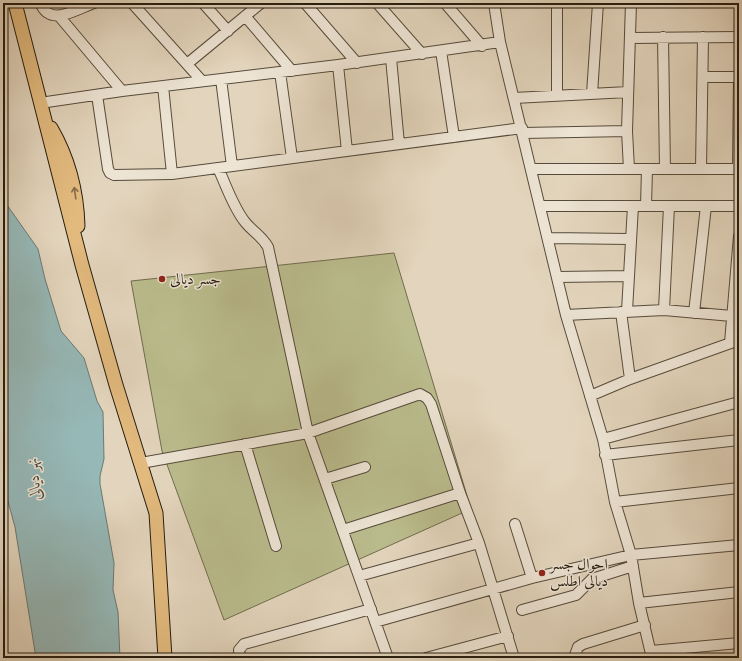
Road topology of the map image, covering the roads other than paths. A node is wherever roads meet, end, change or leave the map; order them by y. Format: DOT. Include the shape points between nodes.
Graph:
graph roads {
  1 [pos="40,3"];
  2 [pos="94,3"];
  3 [pos="132,3"];
  4 [pos="203,3"];
  5 [pos="261,3"];
  6 [pos="304,3"];
  7 [pos="377,3"];
  8 [pos="446,3"];
  9 [pos="494,3"];
  10 [pos="557,3"];
  11 [pos="598,3"];
  12 [pos="631,3"];
  13 [pos="16,4"];
  14 [pos="59,16"];
  15 [pos="246,16"];
  16 [pos="228,31"];
  17 [pos="663,37"];
  18 [pos="703,37"];
  19 [pos="739,37"];
  20 [pos="630,38"];
  21 [pos="500,42"];
  22 [pos="482,46"];
  23 [pos="441,51"];
  24 [pos="422,54"];
  25 [pos="391,58"];
  26 [pos="357,63"];
  27 [pos="187,64"];
  28 [pos="338,65"];
  29 [pos="292,71"];
  30 [pos="280,72"];
  31 [pos="703,77"];
  32 [pos="739,77"];
  33 [pos="221,79"];
  34 [pos="202,81"];
  35 [pos="163,86"];
  36 [pos="122,91"];
  37 [pos="628,92"];
  38 [pos="97,94"];
  39 [pos="592,94"];
  40 [pos="558,95"];
  41 [pos="514,98"];
  42 [pos="41,108"];
  43 [pos="523,130"];
  44 [pos="627,131"];
  45 [pos="454,136"];
  46 [pos="399,144"];
  47 [pos="347,151"];
  48 [pos="292,158"];
  49 [pos="232,166"];
  50 [pos="218,168"];
  51 [pos="531,169"];
  52 [pos="629,169"];
  53 [pos="648,169"];
  54 [pos="664,169"];
  55 [pos="701,169"];
  56 [pos="738,169"];
  57 [pos="172,174"];
  58 [pos="541,206"];
  59 [pos="633,206"];
  60 [pos="646,206"];
  61 [pos="669,206"];
  62 [pos="706,206"];
  63 [pos="739,206"];
  64 [pos="739,236"];
  65 [pos="549,238"];
  66 [pos="630,239"];
  67 [pos="629,276"];
  68 [pos="558,277"];
  69 [pos="664,310"];
  70 [pos="624,312"];
  71 [pos="694,313"];
  72 [pos="566,315"];
  73 [pos="732,316"];
  74 [pos="735,342"];
  75 [pos="630,379"];
  76 [pos="590,396"];
  77 [pos="739,402"];
  78 [pos="308,432"];
  79 [pos="603,439"];
  80 [pos="739,440"];
  81 [pos="245,444"];
  82 [pos="605,455"];
  83 [pos="141,463"];
  84 [pos="365,466"];
  85 [pos="325,479"];
  86 [pos="739,488"];
  87 [pos="460,493"];
  88 [pos="615,502"];
  89 [pos="515,524"];
  90 [pos="343,530"];
  91 [pos="479,543"];
  92 [pos="739,545"];
  93 [pos="276,546"];
  94 [pos="631,555"];
  95 [pos="633,566"];
  96 [pos="359,576"];
  97 [pos="532,578"];
  98 [pos="493,589"];
  99 [pos="739,592"];
  100 [pos="639,603"];
  101 [pos="371,609"];
  102 [pos="522,610"];
  103 [pos="375,622"];
  104 [pos="645,625"];
  105 [pos="508,636"];
  106 [pos="739,642"];
  107 [pos="651,655"];
  108 [pos="165,658"];
  109 [pos="240,658"];
  110 [pos="388,658"];
  111 [pos="426,658"];
  112 [pos="514,658"];
  113 [pos="574,658"];
  1 -- 14 [label="street" via="46,13"];
  2 -- 14 [label="street"];
  3 -- 27 [label="street"];
  4 -- 16 [label="street"];
  5 -- 15 [label="street"];
  6 -- 26 [label="street"];
  7 -- 24 [label="street"];
  8 -- 22 [label="street"];
  9 -- 21 [label="street"];
  10 -- 40 [label="street"];
  11 -- 39 [label="street"];
  12 -- 20 [label="street"];
  13 -- 42 [label="main road"];
  14 -- 36 [label="street"];
  15 -- 16 [label="street"];
  15 -- 29 [label="street"];
  16 -- 27 [label="street"];
  17 -- 18 [label="street"];
  17 -- 20 [label="street"];
  17 -- 54 [label="street"];
  18 -- 19 [label="street"];
  18 -- 31 [label="street"];
  20 -- 37 [label="street"];
  21 -- 22 [label="street"];
  21 -- 41 [label="street"];
  22 -- 23 [label="street"];
  23 -- 24 [label="street"];
  23 -- 45 [label="street"];
  24 -- 25 [label="street"];
  25 -- 26 [label="street"];
  25 -- 46 [label="street"];
  26 -- 28 [label="street"];
  27 -- 34 [label="street"];
  28 -- 29 [label="street"];
  28 -- 47 [label="street"];
  29 -- 30 [label="street"];
  30 -- 33 [label="street"];
  30 -- 48 [label="street"];
  31 -- 32 [label="street"];
  31 -- 55 [label="street"];
  32 -- 56 [label="street"];
  33 -- 34 [label="street"];
  33 -- 49 [label="street"];
  34 -- 35 [label="street"];
  35 -- 36 [label="street"];
  35 -- 57 [label="street"];
  36 -- 38 [label="street"];
  37 -- 39 [label="street"];
  37 -- 44 [label="street"];
  38 -- 42 [label="street"];
  38 -- 57 [label="street" via="110,173"];
  39 -- 40 [label="street"];
  40 -- 41 [label="street"];
  41 -- 43 [label="street"];
  42 -- 83 [label="main road" via="114,377"];
  43 -- 44 [label="street"];
  43 -- 45 [label="street"];
  43 -- 51 [label="street"];
  44 -- 52 [label="street"];
  45 -- 46 [label="street"];
  46 -- 47 [label="street"];
  47 -- 48 [label="street"];
  48 -- 49 [label="street"];
  49 -- 50 [label="street"];
  50 -- 57 [label="street"];
  50 -- 78 [label="street" via="240,213 261,235 268,247"];
  51 -- 52 [label="street"];
  51 -- 58 [label="street"];
  52 -- 53 [label="street"];
  53 -- 54 [label="street"];
  53 -- 60 [label="street"];
  54 -- 55 [label="street"];
  55 -- 56 [label="street"];
  58 -- 59 [label="street"];
  58 -- 65 [label="street"];
  59 -- 60 [label="street"];
  59 -- 66 [label="street"];
  60 -- 61 [label="street"];
  61 -- 62 [label="street"];
  61 -- 69 [label="street"];
  62 -- 63 [label="street"];
  62 -- 71 [label="street"];
  64 -- 73 [label="street"];
  65 -- 66 [label="street"];
  65 -- 68 [label="street"];
  66 -- 67 [label="street"];
  67 -- 68 [label="street"];
  67 -- 70 [label="street"];
  68 -- 72 [label="street"];
  69 -- 70 [label="street"];
  69 -- 71 [label="street"];
  70 -- 72 [label="street"];
  70 -- 75 [label="street"];
  71 -- 73 [label="street"];
  72 -- 76 [label="street"];
  73 -- 74 [label="street"];
  74 -- 75 [label="street"];
  75 -- 76 [label="street"];
  76 -- 79 [label="street"];
  77 -- 79 [label="street"];
  78 -- 81 [label="street"];
  78 -- 85 [label="street"];
  78 -- 87 [label="street" via="420,394 431,404"];
  79 -- 82 [label="street"];
  80 -- 82 [label="street"];
  81 -- 83 [label="street"];
  81 -- 93 [label="street"];
  82 -- 88 [label="street"];
  83 -- 108 [label="main road" via="158,522"];
  84 -- 85 [label="street"];
  85 -- 90 [label="street"];
  86 -- 88 [label="street"];
  87 -- 90 [label="street"];
  87 -- 91 [label="street"];
  88 -- 94 [label="street"];
  89 -- 97 [label="street"];
  90 -- 96 [label="street"];
  91 -- 96 [label="street"];
  91 -- 98 [label="street"];
  92 -- 94 [label="street"];
  94 -- 95 [label="street"];
  94 -- 97 [label="street"];
  95 -- 100 [label="street"];
  95 -- 102 [label="street" via="592,579 576,595"];
  96 -- 101 [label="street"];
  97 -- 98 [label="street"];
  98 -- 103 [label="street"];
  98 -- 105 [label="street"];
  99 -- 100 [label="street"];
  100 -- 104 [label="street"];
  101 -- 103 [label="street"];
  101 -- 109 [label="street" via="244,644 239,650"];
  103 -- 110 [label="street"];
  104 -- 107 [label="street"];
  104 -- 113 [label="street" via="583,644 578,647"];
  105 -- 111 [label="street"];
  105 -- 112 [label="street"];
  106 -- 107 [label="street"];
}
